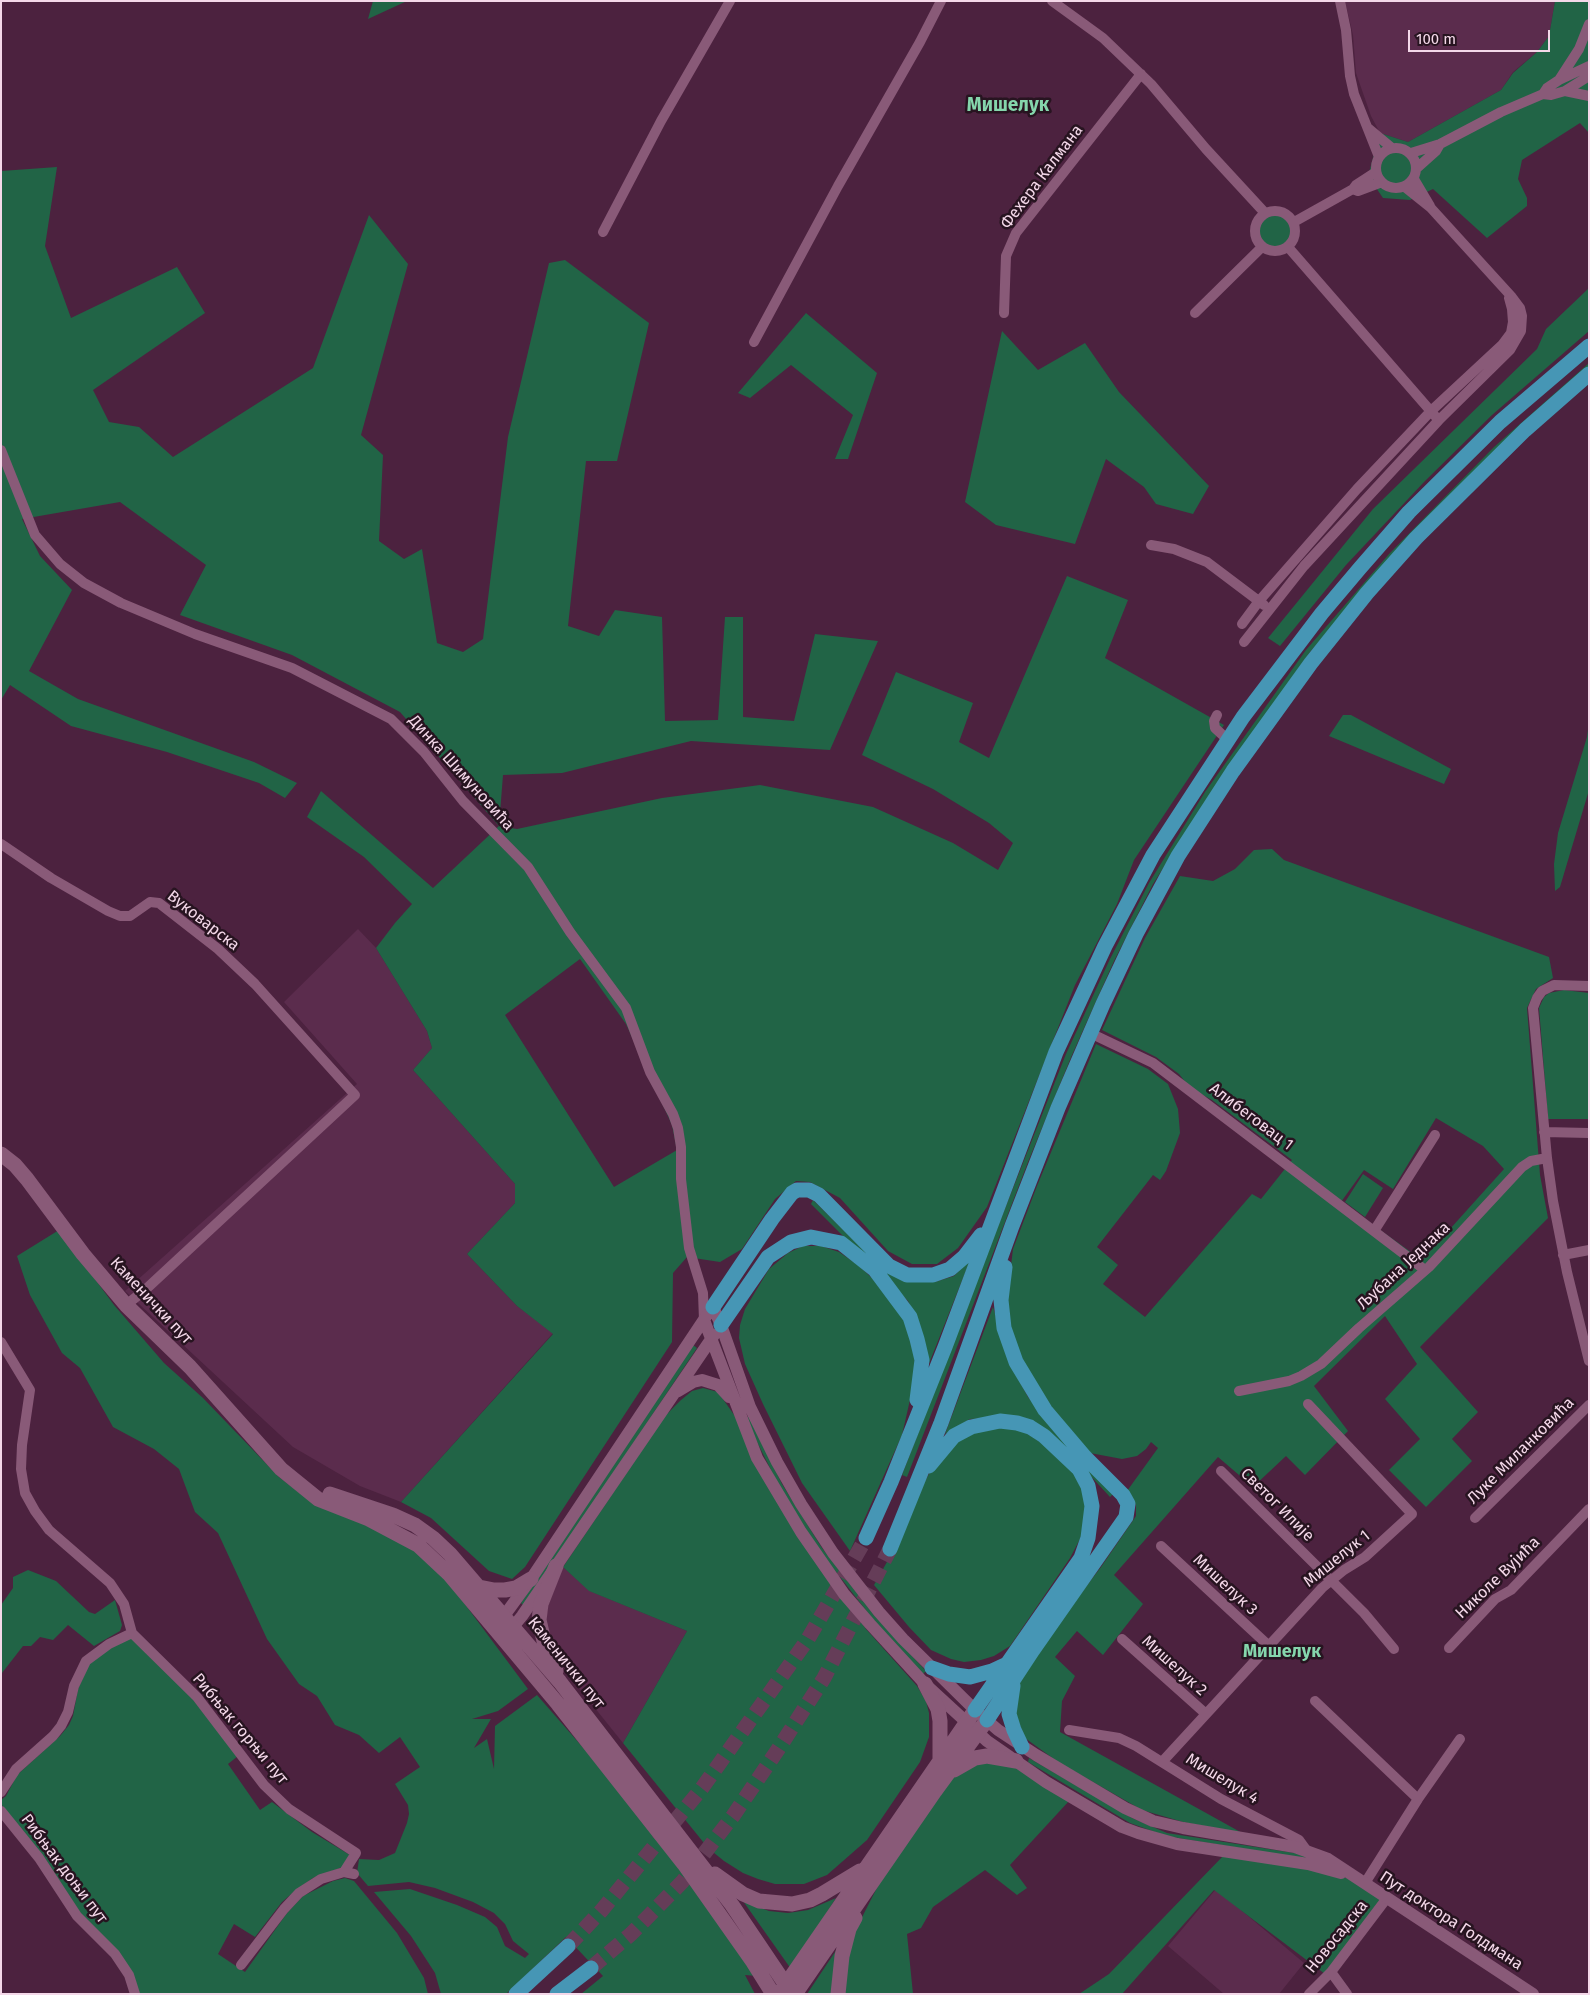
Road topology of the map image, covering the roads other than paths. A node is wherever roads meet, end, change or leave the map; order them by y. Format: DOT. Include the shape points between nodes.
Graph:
graph roads {
  1 [pos="730,1"];
  2 [pos="941,1"];
  3 [pos="1052,1"];
  4 [pos="1340,1"];
  5 [pos="1589,24"];
  6 [pos="1589,66"];
  7 [pos="1141,74"];
  8 [pos="1589,76"];
  9 [pos="1559,80"];
  10 [pos="1565,91"];
  11 [pos="1543,94"];
  12 [pos="1589,96"];
  13 [pos="1368,128"];
  14 [pos="1440,144"];
  15 [pos="1392,148"];
  16 [pos="1411,153"];
  17 [pos="1379,157"];
  18 [pos="1417,168"];
  19 [pos="1376,172"];
  20 [pos="1414,179"];
  21 [pos="1382,182"];
  22 [pos="1405,187"];
  23 [pos="1353,189"];
  24 [pos="1430,207"];
  25 [pos="1265,213"];
  26 [pos="1294,222"];
  27 [pos="603,232"];
  28 [pos="1262,247"];
  29 [pos="1288,247"];
  30 [pos="1508,292"];
  31 [pos="1004,313"];
  32 [pos="1195,313"];
  33 [pos="754,342"];
  34 [pos="1589,346"];
  35 [pos="1589,374"];
  36 [pos="1431,411"];
  37 [pos="1439,420"];
  38 [pos="1,450"];
  39 [pos="1151,545"];
  40 [pos="1259,601"];
  41 [pos="1268,609"];
  42 [pos="1242,624"];
  43 [pos="1244,642"];
  44 [pos="1217,715"];
  45 [pos="1228,740"];
  46 [pos="1,844"];
  47 [pos="1589,986"];
  48 [pos="1090,1033"];
  49 [pos="1544,1132"];
  50 [pos="1589,1133"];
  51 [pos="1435,1135"];
  52 [pos="1,1154"];
  53 [pos="1547,1158"];
  54 [pos="1001,1196"];
  55 [pos="1012,1226"];
  56 [pos="1374,1231"];
  57 [pos="1589,1250"];
  58 [pos="1564,1255"];
  59 [pos="1426,1270"];
  60 [pos="703,1293"];
  61 [pos="126,1305"];
  62 [pos="713,1306"];
  63 [pos="704,1320"];
  64 [pos="1584,1324"];
  65 [pos="721,1325"];
  66 [pos="711,1341"];
  67 [pos="1,1342"];
  68 [pos="1589,1361"];
  69 [pos="1239,1392"];
  70 [pos="670,1397"];
  71 [pos="1308,1404"];
  72 [pos="1589,1405"];
  73 [pos="738,1412"];
  74 [pos="909,1436"];
  75 [pos="281,1468"];
  76 [pos="1221,1471"];
  77 [pos="914,1491"];
  78 [pos="1589,1509"];
  79 [pos="1475,1518"];
  80 [pos="866,1538"];
  81 [pos="1160,1546"];
  82 [pos="890,1549"];
  83 [pos="556,1566"];
  84 [pos="531,1579"];
  85 [pos="1331,1580"];
  86 [pos="479,1587"];
  87 [pos="498,1621"];
  88 [pos="132,1633"];
  89 [pos="508,1633"];
  90 [pos="1122,1639"];
  91 [pos="1269,1646"];
  92 [pos="1449,1648"];
  93 [pos="1394,1649"];
  94 [pos="932,1668"];
  95 [pos="1011,1671"];
  96 [pos="560,1682"];
  97 [pos="925,1684"];
  98 [pos="1315,1701"];
  99 [pos="1206,1714"];
  100 [pos="971,1716"];
  101 [pos="987,1720"];
  102 [pos="1068,1730"];
  103 [pos="978,1733"];
  104 [pos="1460,1739"];
  105 [pos="1022,1747"];
  106 [pos="1016,1761"];
  107 [pos="1162,1762"];
  108 [pos="944,1767"];
  109 [pos="1,1792"];
  110 [pos="1418,1799"];
  111 [pos="1,1811"];
  112 [pos="1307,1851"];
  113 [pos="698,1860"];
  114 [pos="874,1868"];
  115 [pos="1351,1875"];
  116 [pos="1365,1883"];
  117 [pos="1387,1898"];
  118 [pos="568,1946"];
  119 [pos="241,1965"];
  120 [pos="591,1968"];
  121 [pos="1331,1972"];
  122 [pos="135,1994"];
  123 [pos="516,1994"];
  124 [pos="557,1994"];
  125 [pos="773,1994"];
  126 [pos="780,1994"];
  127 [pos="794,1994"];
  128 [pos="838,1994"];
  129 [pos="1309,1994"];
  130 [pos="1347,1994"];
  131 [pos="1533,1994"];
  1 -- 27 [label="street" via="661,121"];
  2 -- 33 [label="street"];
  3 -- 7 [label="street" via="1103,38"];
  4 -- 13 [label="street" via="1352,85"];
  5 -- 9 [label="street"];
  6 -- 9 [label="street"];
  7 -- 25 [label="street"];
  7 -- 31 [label="street, Фехера Калмана" via="1016,233 1006,256"];
  8 -- 10 [label="street"];
  9 -- 11 [label="street"];
  10 -- 11 [label="street"];
  10 -- 12 [label="street"];
  11 -- 14 [label="street"];
  13 -- 15 [label="street"];
  13 -- 17 [label="street"];
  14 -- 16 [label="street"];
  14 -- 18 [label="street" via="1436,152"];
  15 -- 16 [label="street"];
  15 -- 17 [label="street"];
  16 -- 18 [label="street"];
  17 -- 19 [label="street"];
  18 -- 20 [label="street"];
  19 -- 21 [label="street"];
  19 -- 23 [label="street"];
  20 -- 22 [label="street"];
  20 -- 24 [label="street"];
  21 -- 22 [label="street" via="1391,188"];
  21 -- 23 [label="street"];
  22 -- 24 [label="street"];
  23 -- 26 [label="street"];
  24 -- 30 [label="street"];
  25 -- 26 [label="street" via="1284,212"];
  25 -- 28 [label="street" via="1255,229 1255,236"];
  26 -- 29 [label="street" via="1295,235"];
  28 -- 29 [label="street" via="1275,252"];
  28 -- 32 [label="street"];
  29 -- 36 [label="street"];
  30 -- 36 [label="street" via="1513,322 1502,345"];
  30 -- 37 [label="street" via="1522,316 1516,344"];
  34 -- 45 [label="highway" via="1500,422 1409,512 1322,613"];
  35 -- 48 [label="highway" via="1518,437 1416,538 1311,663 1233,771 1167,877 1136,934"];
  36 -- 37 [label="street"];
  36 -- 40 [label="street" via="1357,489"];
  37 -- 41 [label="street"];
  38 -- 60 [label="street, Динка Шимуновића" via="35,535 60,564 84,583 121,603 185,630 292,668 391,719 424,752 463,801 528,867 570,932 626,1008 650,1072 673,1114 681,1147 689,1248"];
  39 -- 40 [label="street" via="1174,549 1207,562"];
  40 -- 41 [label="street"];
  40 -- 42 [label="street"];
  41 -- 43 [label="street"];
  44 -- 45 [label="street" via="1215,728"];
  45 -- 54 [label="highway" via="1147,868 1105,946 1056,1052"];
  46 -- 61 [label="street, Вуковарска" via="51,878 120,916 130,916 150,902 159,902 218,949 255,984 355,1094"];
  47 -- 49 [label="street" via="1554,985 1536,998 1533,1008"];
  48 -- 55 [label="highway"];
  48 -- 56 [label="street, Алибеговац 1" via="1153,1063"];
  49 -- 50 [label="street"];
  49 -- 53 [label="street"];
  51 -- 56 [label="street"];
  52 -- 61 [label="main road, Каменички пут" via="28,1179"];
  53 -- 58 [label="street"];
  53 -- 59 [label="street, Љубана Једнака" via="1531,1161 1522,1167"];
  54 -- 62 [label="highway" via="981,1235 964,1257 942,1273 915,1276 889,1266 819,1195 809,1190 797,1190 772,1219"];
  54 -- 74 [label="highway"];
  55 -- 77 [label="highway"];
  55 -- 95 [label="highway" via="1002,1300 1004,1328 1016,1362 1045,1410 1128,1504 1126,1517"];
  56 -- 59 [label="street, Алибеговац 1"];
  57 -- 58 [label="street"];
  58 -- 64 [label="street"];
  59 -- 69 [label="street, Љубана Једнака" via="1321,1364 1289,1382"];
  60 -- 62 [label="street, Динка Шимуновића"];
  60 -- 63 [label="street, Динка Шимуновића"];
  61 -- 75 [label="main road, Каменички пут" via="190,1367"];
  62 -- 63 [label="street"];
  62 -- 65 [label="street"];
  63 -- 66 [label="street"];
  63 -- 84 [label="street"];
  64 -- 68 [label="street"];
  65 -- 66 [label="street"];
  65 -- 74 [label="highway" via="768,1257 791,1242 811,1238 841,1242 875,1270 910,1317 922,1360"];
  65 -- 94 [label="street" via="750,1407 801,1504 833,1553 879,1612"];
  66 -- 70 [label="street"];
  66 -- 73 [label="street"];
  67 -- 88 [label="street, Рибњак горњи пут" via="30,1390 22,1469 26,1493 34,1511 49,1530 110,1583 124,1604"];
  70 -- 73 [label="street" via="693,1382 712,1382 725,1391"];
  70 -- 83 [label="street"];
  71 -- 85 [label="street, Мишелук 1" via="1412,1514 1365,1557"];
  72 -- 79 [label="street, Луке Миланковића"];
  73 -- 97 [label="street" via="757,1458 823,1566"];
  74 -- 80 [label="highway"];
  75 -- 86 [label="main road, Каменички пут" via="331,1494 415,1525 433,1538"];
  75 -- 87 [label="main road, Каменички пут" via="318,1499 370,1519 418,1545"];
  76 -- 85 [label="street, Светог Илије"];
  77 -- 82 [label="highway"];
  77 -- 95 [label="highway" via="932,1460 954,1436 971,1427 1000,1421 1030,1427 1079,1469 1088,1486 1092,1506 1088,1538 1081,1558"];
  78 -- 92 [label="street, Николе Вујића" via="1512,1590 1495,1599"];
  81 -- 91 [label="street, Мишелук 3"];
  83 -- 89 [label="street"];
  83 -- 96 [label="main road" via="541,1604 539,1620"];
  84 -- 86 [label="main road" via="505,1590"];
  84 -- 87 [label="street"];
  85 -- 91 [label="street, Мишелук 1"];
  85 -- 93 [label="street, Светог Илије"];
  86 -- 87 [label="main road, Каменички пут"];
  87 -- 89 [label="main road, Каменички пут"];
  88 -- 109 [label="street" via="109,1644 86,1661 61,1726 16,1769"];
  88 -- 119 [label="street, Рибњак горњи пут" via="197,1698 264,1785 289,1809 356,1853 349,1873 321,1879 299,1893"];
  89 -- 96 [label="main road, Каменички пут"];
  89 -- 125 [label="main road, Каменички пут" via="558,1704 678,1856"];
  90 -- 99 [label="street, Мишелук 2"];
  91 -- 99 [label="street, Мишелук 1"];
  94 -- 95 [label="highway" via="970,1677 992,1671"];
  94 -- 100 [label="street"];
  95 -- 100 [label="highway"];
  95 -- 101 [label="highway"];
  95 -- 105 [label="highway" via="1009,1714"];
  96 -- 113 [label="main road, Каменички пут"];
  97 -- 100 [label="street"];
  97 -- 108 [label="main road" via="938,1710"];
  98 -- 110 [label="street"];
  99 -- 107 [label="street, Мишелук 1"];
  100 -- 101 [label="street"];
  100 -- 103 [label="street"];
  100 -- 108 [label="main road"];
  101 -- 103 [label="main road"];
  101 -- 105 [label="street"];
  102 -- 107 [label="street, Мишелук 4" via="1119,1738"];
  103 -- 106 [label="street"];
  103 -- 108 [label="main road"];
  104 -- 110 [label="street"];
  105 -- 112 [label="street" via="1153,1821"];
  106 -- 108 [label="main road" via="987,1756"];
  106 -- 115 [label="street" via="1080,1802 1138,1833 1178,1844 1308,1864"];
  107 -- 112 [label="street, Мишелук 4" via="1221,1799 1299,1840"];
  108 -- 114 [label="main road"];
  110 -- 116 [label="street"];
  111 -- 122 [label="street, Рибњак доњи пут" via="40,1858 77,1916 115,1954 129,1975"];
  112 -- 115 [label="street, Мишелук 4" via="1328,1859"];
  113 -- 114 [label="main road" via="743,1894 759,1901 783,1904 810,1900"];
  113 -- 127 [label="main road, Каменички пут"];
  114 -- 126 [label="main road" via="799,1963"];
  114 -- 127 [label="main road"];
  114 -- 128 [label="main road" via="849,1929"];
  115 -- 116 [label="street, Пут доктора Голдмана"];
  116 -- 117 [label="street, Пут доктора Голдмана"];
  117 -- 121 [label="street, Новосадска"];
  117 -- 131 [label="street, Пут доктора Голдмана"];
  118 -- 123 [label="highway"];
  120 -- 124 [label="highway"];
  121 -- 129 [label="street, Новосадска"];
  121 -- 130 [label="street"];
}
